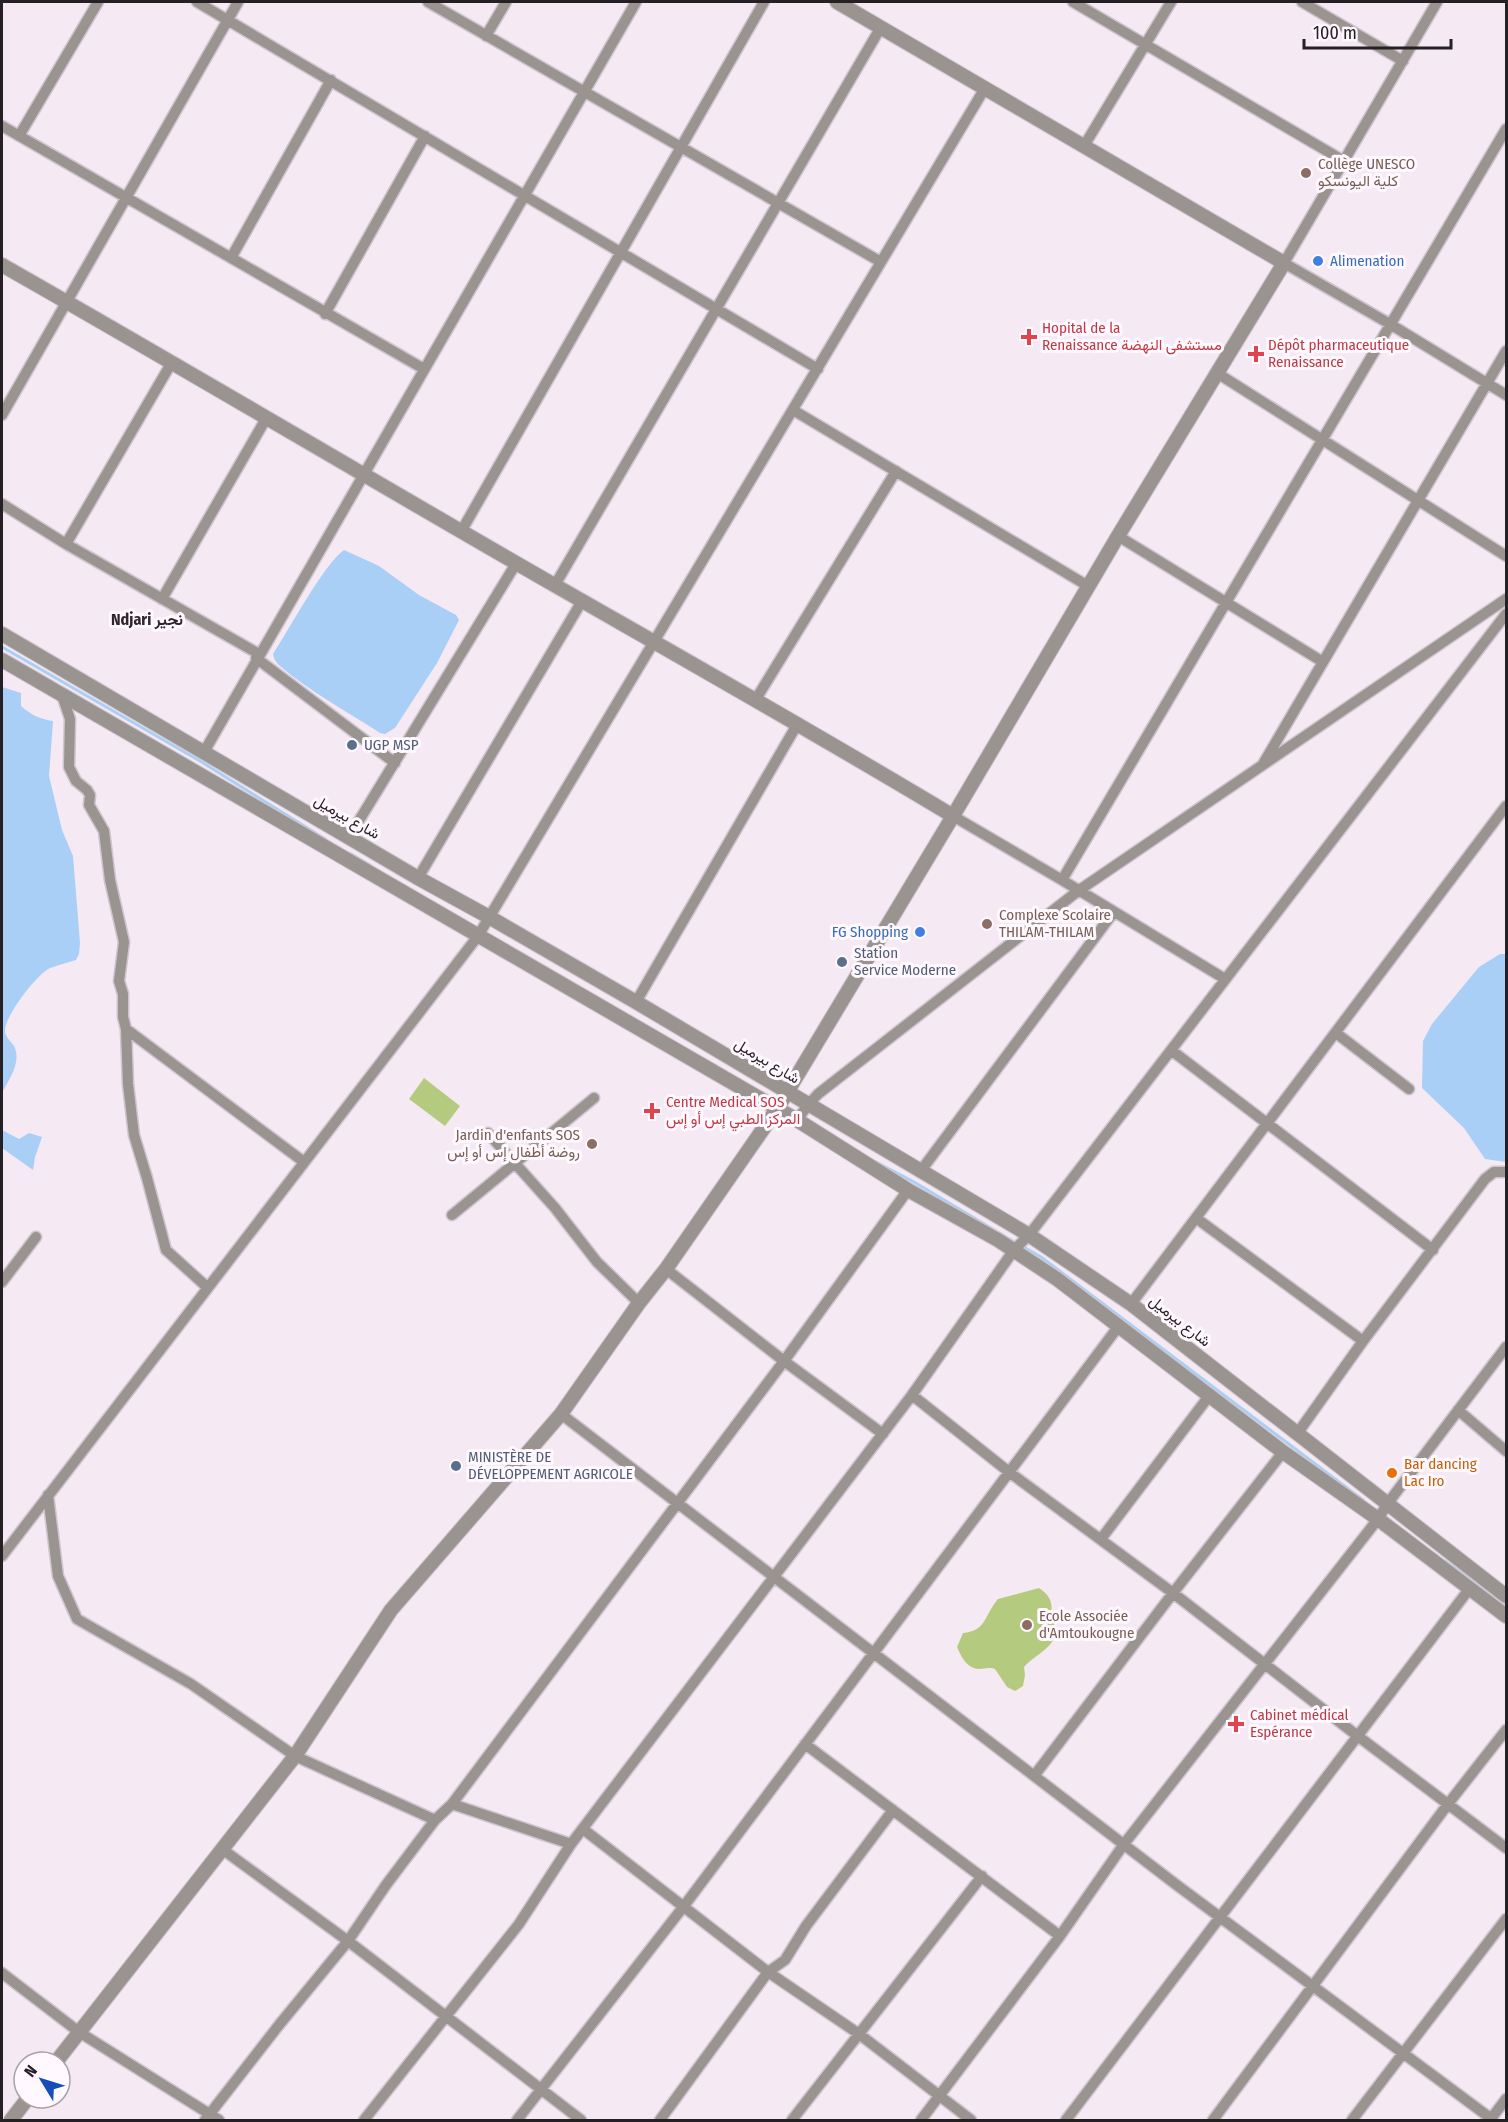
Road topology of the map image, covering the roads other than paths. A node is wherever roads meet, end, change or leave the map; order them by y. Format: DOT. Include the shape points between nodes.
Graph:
graph roads {
  1 [pos="98,2"];
  2 [pos="197,2"];
  3 [pos="238,2"];
  4 [pos="428,2"];
  5 [pos="506,2"];
  6 [pos="636,2"];
  7 [pos="764,2"];
  8 [pos="837,2"];
  9 [pos="1073,2"];
  10 [pos="1172,2"];
  11 [pos="1302,2"];
  12 [pos="1437,2"];
  13 [pos="228,20"];
  14 [pos="881,27"];
  15 [pos="486,36"];
  16 [pos="1147,43"];
  17 [pos="1402,61"];
  18 [pos="331,80"];
  19 [pos="985,88"];
  20 [pos="585,92"];
  21 [pos="2,126"];
  22 [pos="1506,129"];
  23 [pos="18,136"];
  24 [pos="425,136"];
  25 [pos="1084,146"];
  26 [pos="681,147"];
  27 [pos="1344,161"];
  28 [pos="526,195"];
  29 [pos="125,199"];
  30 [pos="777,203"];
  31 [pos="621,252"];
  32 [pos="231,258"];
  33 [pos="881,262"];
  34 [pos="1284,263"];
  35 [pos="2,265"];
  36 [pos="66,302"];
  37 [pos="716,308"];
  38 [pos="325,314"];
  39 [pos="1390,324"];
  40 [pos="1506,351"];
  41 [pos="172,362"];
  42 [pos="424,369"];
  43 [pos="818,369"];
  44 [pos="1217,373"];
  45 [pos="1488,384"];
  46 [pos="1506,395"];
  47 [pos="793,410"];
  48 [pos="2,415"];
  49 [pos="267,417"];
  50 [pos="1322,442"];
  51 [pos="896,471"];
  52 [pos="363,473"];
  53 [pos="1419,501"];
  54 [pos="2,504"];
  55 [pos="462,530"];
  56 [pos="1118,536"];
  57 [pos="66,544"];
  58 [pos="1506,556"];
  59 [pos="517,562"];
  60 [pos="555,585"];
  61 [pos="1088,586"];
  62 [pos="162,599"];
  63 [pos="582,600"];
  64 [pos="1506,600"];
  65 [pos="1226,604"];
  66 [pos="1506,614"];
  67 [pos="2,634"];
  68 [pos="654,641"];
  69 [pos="257,656"];
  70 [pos="2,660"];
  71 [pos="1323,662"];
  72 [pos="62,695"];
  73 [pos="756,699"];
  74 [pos="798,723"];
  75 [pos="204,752"];
  76 [pos="395,763"];
  77 [pos="1261,767"];
  78 [pos="1506,806"];
  79 [pos="953,816"];
  80 [pos="349,837"];
  81 [pos="418,878"];
  82 [pos="1062,880"];
  83 [pos="1078,891"];
  84 [pos="1113,913"];
  85 [pos="484,926"];
  86 [pos="1225,979"];
  87 [pos="636,1002"];
  88 [pos="126,1029"];
  89 [pos="1336,1033"];
  90 [pos="1171,1050"];
  91 [pos="1409,1089"];
  92 [pos="788,1093"];
  93 [pos="594,1098"];
  94 [pos="808,1105"];
  95 [pos="777,1109"];
  96 [pos="797,1120"];
  97 [pos="1267,1123"];
  98 [pos="488,1133"];
  99 [pos="304,1162"];
  100 [pos="516,1163"];
  101 [pos="920,1172"];
  102 [pos="1506,1172"];
  103 [pos="908,1190"];
  104 [pos="452,1215"];
  105 [pos="1196,1218"];
  106 [pos="1029,1235"];
  107 [pos="36,1237"];
  108 [pos="1014,1250"];
  109 [pos="1433,1250"];
  110 [pos="666,1269"];
  111 [pos="2,1282"];
  112 [pos="208,1288"];
  113 [pos="639,1303"];
  114 [pos="1131,1304"];
  115 [pos="1118,1327"];
  116 [pos="1363,1341"];
  117 [pos="1506,1347"];
  118 [pos="784,1361"];
  119 [pos="912,1395"];
  120 [pos="1209,1396"];
  121 [pos="1458,1410"];
  122 [pos="561,1414"];
  123 [pos="883,1434"];
  124 [pos="1297,1434"];
  125 [pos="1506,1451"];
  126 [pos="1283,1452"];
  127 [pos="1009,1472"];
  128 [pos="48,1495"];
  129 [pos="1388,1503"];
  130 [pos="676,1504"];
  131 [pos="1378,1519"];
  132 [pos="1101,1539"];
  133 [pos="2,1556"];
  134 [pos="774,1579"];
  135 [pos="1470,1588"];
  136 [pos="1173,1593"];
  137 [pos="1506,1596"];
  138 [pos="1506,1616"];
  139 [pos="874,1653"];
  140 [pos="1265,1663"];
  141 [pos="1506,1730"];
  142 [pos="1359,1737"];
  143 [pos="805,1744"];
  144 [pos="295,1756"];
  145 [pos="1034,1776"];
  146 [pos="452,1804"];
  147 [pos="1448,1804"];
  148 [pos="893,1810"];
  149 [pos="435,1820"];
  150 [pos="583,1829"];
  151 [pos="571,1844"];
  152 [pos="1124,1844"];
  153 [pos="1506,1848"];
  154 [pos="222,1849"];
  155 [pos="982,1876"];
  156 [pos="684,1906"];
  157 [pos="1221,1918"];
  158 [pos="1506,1919"];
  159 [pos="1060,1936"];
  160 [pos="348,1941"];
  161 [pos="768,1972"];
  162 [pos="2,1973"];
  163 [pos="1313,1987"];
  164 [pos="446,2018"];
  165 [pos="79,2032"];
  166 [pos="859,2034"];
  167 [pos="65,2050"];
  168 [pos="1403,2053"];
  169 [pos="540,2089"];
  170 [pos="939,2096"];
  171 [pos="1506,2099"];
  172 [pos="212,2118"];
  173 [pos="1492,2120"];
  174 [pos="364,2121"];
  175 [pos="517,2121"];
  176 [pos="581,2121"];
  177 [pos="660,2121"];
  178 [pos="792,2121"];
  179 [pos="921,2121"];
  180 [pos="971,2121"];
  181 [pos="1066,2121"];
  182 [pos="1213,2121"];
  183 [pos="1352,2121"];
  1 -- 23 [label="street"];
  2 -- 13 [label="street"];
  3 -- 13 [label="street"];
  4 -- 15 [label="street"];
  5 -- 15 [label="street"];
  6 -- 20 [label="street"];
  7 -- 26 [label="street"];
  8 -- 14 [label="street"];
  9 -- 16 [label="street"];
  10 -- 16 [label="street"];
  11 -- 17 [label="street"];
  12 -- 17 [label="street"];
  13 -- 18 [label="street"];
  13 -- 29 [label="street"];
  14 -- 19 [label="street"];
  14 -- 30 [label="street"];
  15 -- 20 [label="street"];
  16 -- 25 [label="street"];
  16 -- 27 [label="street"];
  17 -- 27 [label="street"];
  18 -- 24 [label="street"];
  18 -- 32 [label="street"];
  19 -- 25 [label="street"];
  19 -- 33 [label="street"];
  20 -- 26 [label="street"];
  20 -- 28 [label="street"];
  21 -- 23 [label="street"];
  22 -- 39 [label="street"];
  23 -- 29 [label="street"];
  24 -- 28 [label="street"];
  24 -- 38 [label="street"];
  25 -- 34 [label="street"];
  26 -- 30 [label="street"];
  26 -- 31 [label="street"];
  27 -- 34 [label="street"];
  28 -- 31 [label="street"];
  28 -- 42 [label="street"];
  29 -- 32 [label="street"];
  29 -- 36 [label="street"];
  30 -- 33 [label="street"];
  30 -- 37 [label="street"];
  31 -- 37 [label="street"];
  31 -- 55 [label="street"];
  32 -- 38 [label="street"];
  33 -- 43 [label="street"];
  34 -- 39 [label="street"];
  34 -- 44 [label="street"];
  35 -- 36 [label="street"];
  36 -- 41 [label="street"];
  36 -- 48 [label="street"];
  37 -- 43 [label="street"];
  37 -- 60 [label="street"];
  38 -- 42 [label="street"];
  39 -- 45 [label="street"];
  39 -- 50 [label="street"];
  40 -- 45 [label="street"];
  41 -- 49 [label="street"];
  41 -- 57 [label="street"];
  42 -- 52 [label="street"];
  43 -- 47 [label="street"];
  44 -- 50 [label="street"];
  44 -- 56 [label="street"];
  45 -- 46 [label="street"];
  45 -- 53 [label="street"];
  47 -- 51 [label="street"];
  47 -- 68 [label="street"];
  49 -- 52 [label="street"];
  49 -- 62 [label="street"];
  50 -- 53 [label="street"];
  50 -- 65 [label="street"];
  51 -- 61 [label="street"];
  51 -- 73 [label="street"];
  52 -- 55 [label="street"];
  52 -- 69 [label="street"];
  53 -- 58 [label="street"];
  53 -- 71 [label="street"];
  54 -- 57 [label="street"];
  55 -- 59 [label="street"];
  56 -- 61 [label="street"];
  56 -- 65 [label="street"];
  57 -- 62 [label="street"];
  59 -- 60 [label="street"];
  59 -- 76 [label="street"];
  60 -- 63 [label="street"];
  61 -- 79 [label="street"];
  62 -- 69 [label="street"];
  63 -- 68 [label="street"];
  63 -- 81 [label="street"];
  64 -- 77 [label="street"];
  65 -- 71 [label="street"];
  65 -- 82 [label="street"];
  66 -- 86 [label="street"];
  67 -- 75 [label="street, شارع بيرميل"];
  68 -- 73 [label="street"];
  68 -- 85 [label="street"];
  69 -- 75 [label="street"];
  69 -- 76 [label="street"];
  70 -- 72 [label="street, شارع بيرميل"];
  71 -- 77 [label="street"];
  72 -- 85 [label="street, شارع بيرميل"];
  72 -- 88 [label="street" via="70,719 69,767 90,795 89,805 104,831 124,942 119,981"];
  73 -- 74 [label="street"];
  74 -- 79 [label="street"];
  74 -- 87 [label="street"];
  75 -- 80 [label="street, شارع بيرميل"];
  76 -- 80 [label="street"];
  77 -- 83 [label="street"];
  78 -- 89 [label="street"];
  79 -- 82 [label="street"];
  79 -- 92 [label="street"];
  80 -- 81 [label="street, شارع بيرميل"];
  81 -- 85 [label="street, شارع بيرميل"];
  82 -- 83 [label="street"];
  83 -- 84 [label="street"];
  83 -- 94 [label="street"];
  84 -- 86 [label="street"];
  84 -- 101 [label="street"];
  85 -- 87 [label="street, شارع بيرميل"];
  85 -- 95 [label="street, شارع بيرميل"];
  85 -- 99 [label="street"];
  86 -- 90 [label="street"];
  87 -- 92 [label="street, شارع بيرميل"];
  88 -- 99 [label="street"];
  88 -- 112 [label="street" via="134,1135 162,1241 166,1250"];
  89 -- 91 [label="street"];
  89 -- 97 [label="street"];
  90 -- 97 [label="street"];
  90 -- 106 [label="street"];
  92 -- 94 [label="street, شارع بيرميل"];
  92 -- 95 [label="street"];
  93 -- 100 [label="street"];
  94 -- 96 [label="street"];
  94 -- 101 [label="street, شارع بيرميل"];
  95 -- 96 [label="street, شارع بيرميل"];
  95 -- 110 [label="street"];
  96 -- 103 [label="street, شارع بيرميل"];
  97 -- 105 [label="street"];
  97 -- 109 [label="street"];
  98 -- 100 [label="street"];
  99 -- 112 [label="street"];
  100 -- 104 [label="street"];
  100 -- 113 [label="street" via="597,1262"];
  101 -- 106 [label="street, شارع بيرميل"];
  102 -- 109 [label="street" via="1494,1172 1485,1179"];
  103 -- 108 [label="street, شارع بيرميل"];
  103 -- 118 [label="street"];
  105 -- 114 [label="street"];
  105 -- 116 [label="street"];
  106 -- 108 [label="street"];
  106 -- 114 [label="street, شارع بيرميل"];
  107 -- 111 [label="street"];
  108 -- 115 [label="street, شارع بيرميل"];
  108 -- 119 [label="street"];
  109 -- 116 [label="street"];
  110 -- 113 [label="street"];
  110 -- 118 [label="street"];
  112 -- 128 [label="street"];
  113 -- 122 [label="street"];
  114 -- 124 [label="street, شارع بيرميل"];
  115 -- 120 [label="street, شارع بيرميل"];
  115 -- 127 [label="street"];
  116 -- 124 [label="street"];
  117 -- 121 [label="street"];
  118 -- 123 [label="street"];
  118 -- 130 [label="street"];
  119 -- 123 [label="street"];
  119 -- 127 [label="street"];
  120 -- 126 [label="street, شارع بيرميل"];
  120 -- 132 [label="street"];
  121 -- 125 [label="street"];
  121 -- 129 [label="street"];
  122 -- 130 [label="street"];
  122 -- 144 [label="street" via="391,1610"];
  123 -- 134 [label="street"];
  124 -- 129 [label="street, شارع بيرميل"];
  126 -- 131 [label="street, شارع بيرميل"];
  126 -- 136 [label="street"];
  127 -- 132 [label="street"];
  127 -- 139 [label="street"];
  128 -- 133 [label="street"];
  128 -- 144 [label="street" via="58,1576 77,1619 190,1684"];
  129 -- 131 [label="street"];
  129 -- 137 [label="street, شارع بيرميل"];
  130 -- 134 [label="street"];
  130 -- 146 [label="street"];
  131 -- 135 [label="street, شارع بيرميل"];
  131 -- 140 [label="street"];
  132 -- 136 [label="street"];
  134 -- 139 [label="street"];
  134 -- 150 [label="street"];
  135 -- 138 [label="street, شارع بيرميل"];
  135 -- 142 [label="street"];
  136 -- 140 [label="street"];
  136 -- 145 [label="street"];
  139 -- 143 [label="street"];
  139 -- 145 [label="street"];
  140 -- 142 [label="street"];
  140 -- 152 [label="street"];
  141 -- 147 [label="street"];
  142 -- 147 [label="street"];
  142 -- 157 [label="street"];
  143 -- 148 [label="street"];
  143 -- 156 [label="street"];
  144 -- 149 [label="street"];
  144 -- 154 [label="street"];
  145 -- 152 [label="street"];
  146 -- 149 [label="street"];
  146 -- 151 [label="street"];
  147 -- 153 [label="street"];
  147 -- 163 [label="street"];
  148 -- 155 [label="street"];
  148 -- 161 [label="street" via="785,1960"];
  149 -- 160 [label="street"];
  150 -- 151 [label="street"];
  150 -- 156 [label="street"];
  151 -- 164 [label="street" via="519,1924"];
  152 -- 157 [label="street"];
  152 -- 159 [label="street"];
  154 -- 160 [label="street"];
  154 -- 165 [label="street"];
  155 -- 159 [label="street"];
  155 -- 166 [label="street"];
  156 -- 161 [label="street"];
  156 -- 169 [label="street"];
  157 -- 163 [label="street"];
  157 -- 181 [label="street"];
  158 -- 168 [label="street"];
  159 -- 170 [label="street"];
  160 -- 164 [label="street"];
  160 -- 172 [label="street" via="279,2025"];
  161 -- 166 [label="street"];
  161 -- 177 [label="street"];
  162 -- 165 [label="street"];
  163 -- 168 [label="street"];
  163 -- 182 [label="street"];
  164 -- 169 [label="street"];
  164 -- 174 [label="street"];
  165 -- 167 [label="street"];
  165 -- 172 [label="street"];
  166 -- 170 [label="street"];
  166 -- 178 [label="street"];
  168 -- 173 [label="street"];
  168 -- 183 [label="street"];
  169 -- 175 [label="street"];
  169 -- 176 [label="street"];
  170 -- 179 [label="street"];
  170 -- 180 [label="street"];
  171 -- 173 [label="street"];
}
